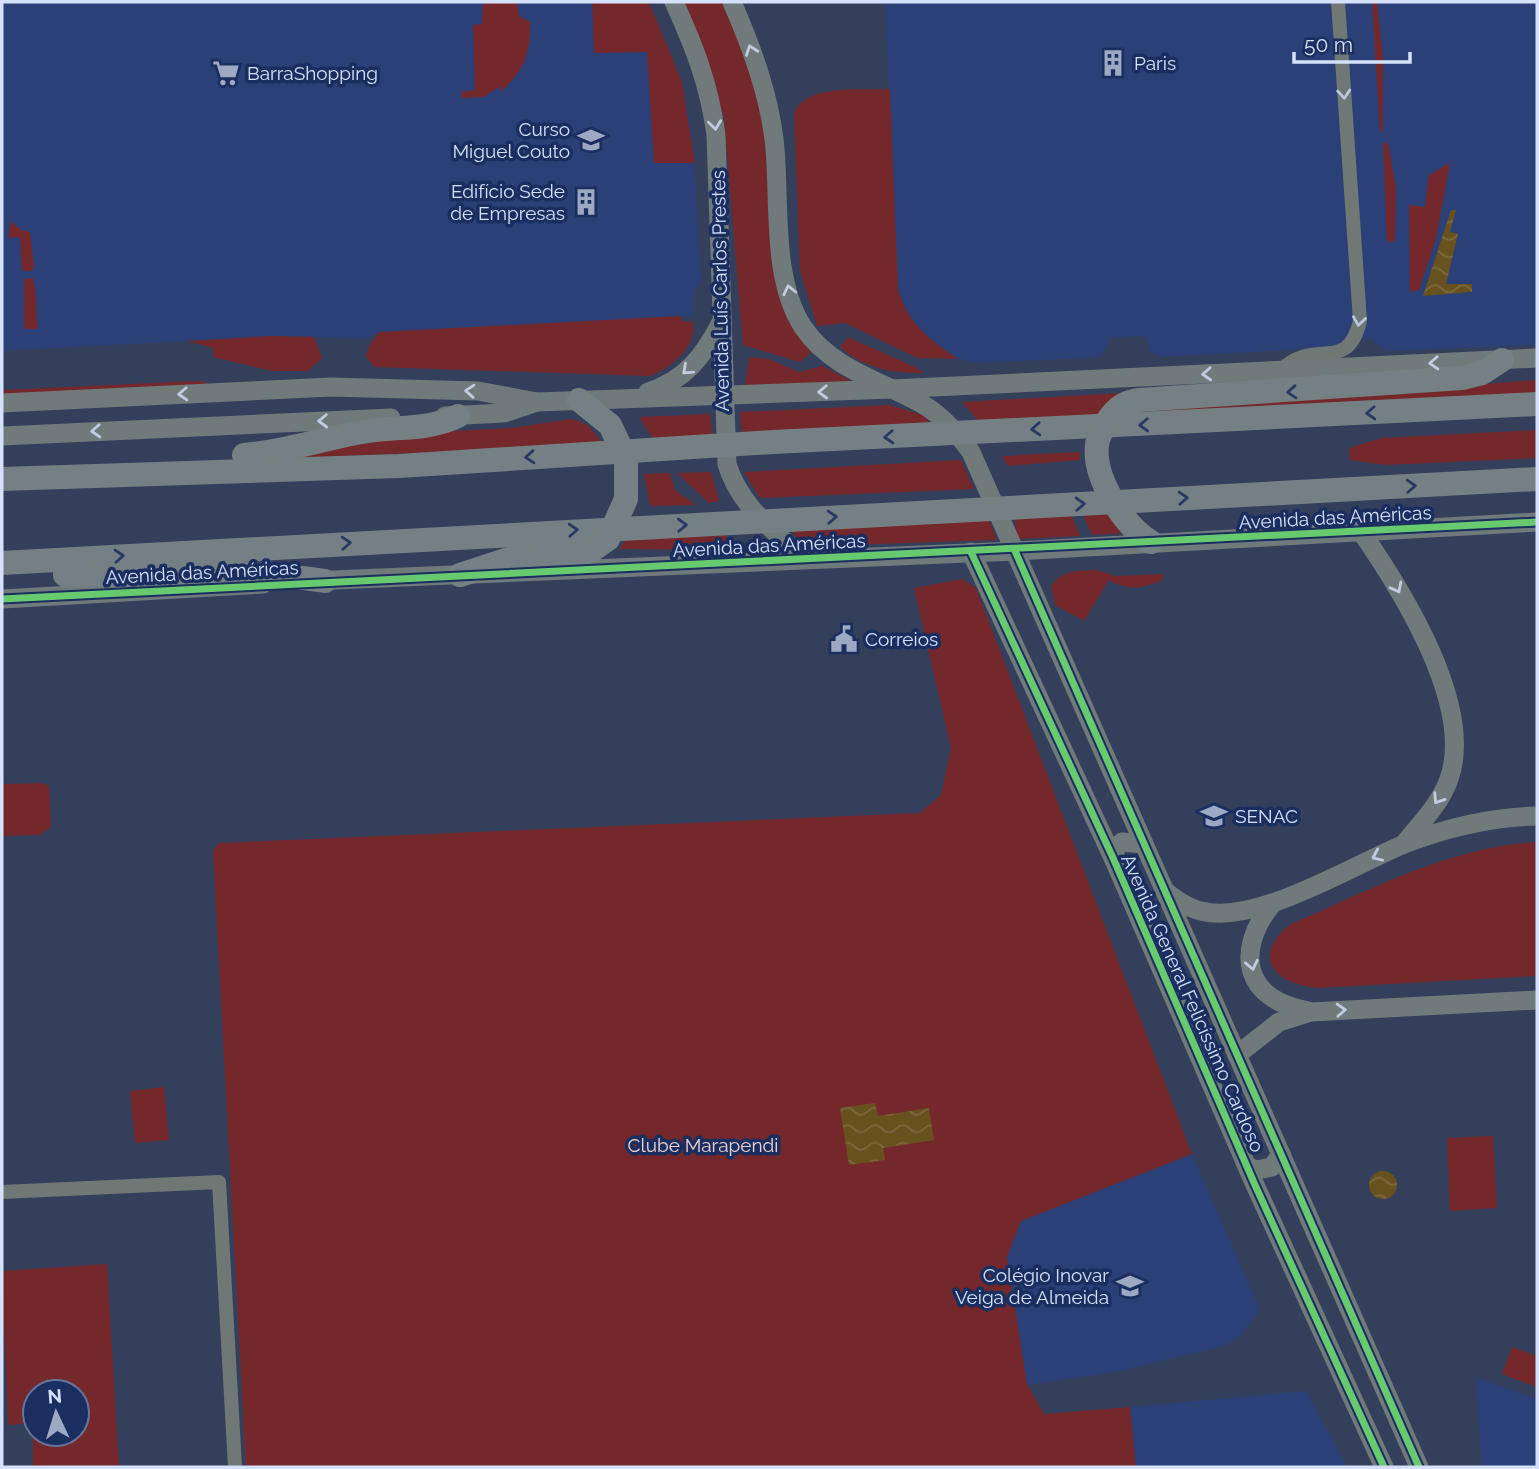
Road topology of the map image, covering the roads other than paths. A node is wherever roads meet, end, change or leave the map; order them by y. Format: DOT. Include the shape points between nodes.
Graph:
graph roads {
  1 [pos="674,2"];
  2 [pos="732,2"];
  3 [pos="1338,2"];
  4 [pos="722,320"];
  5 [pos="1537,358"];
  6 [pos="1502,360"];
  7 [pos="1281,370"];
  8 [pos="891,390"];
  9 [pos="722,395"];
  10 [pos="632,397"];
  11 [pos="579,400"];
  12 [pos="537,402"];
  13 [pos="2,403"];
  14 [pos="1537,404"];
  15 [pos="458,416"];
  16 [pos="1104,426"];
  17 [pos="957,433"];
  18 [pos="2,436"];
  19 [pos="725,445"];
  20 [pos="623,451"];
  21 [pos="185,471"];
  22 [pos="2,479"];
  23 [pos="1537,479"];
  24 [pos="1115,502"];
  25 [pos="996,508"];
  26 [pos="764,520"];
  27 [pos="1537,522"];
  28 [pos="614,527"];
  29 [pos="1360,530"];
  30 [pos="1151,542"];
  31 [pos="1015,551"];
  32 [pos="971,552"];
  33 [pos="804,559"];
  34 [pos="2,563"];
  35 [pos="2,575"];
  36 [pos="460,575"];
  37 [pos="326,581"];
  38 [pos="2,599"];
  39 [pos="1537,816"];
  40 [pos="1144,844"];
  41 [pos="1404,844"];
  42 [pos="1114,860"];
  43 [pos="1164,890"];
  44 [pos="1272,904"];
  45 [pos="1537,1000"];
  46 [pos="1311,1012"];
  47 [pos="1237,1055"];
  48 [pos="1281,1154"];
  49 [pos="1248,1167"];
  50 [pos="2,1192"];
  51 [pos="1372,1360"];
  52 [pos="1343,1375"];
  53 [pos="235,1467"];
  54 [pos="1384,1467"];
  55 [pos="1419,1467"];
  1 -- 4 [label="street, Avenida Luís Carlos Prestes, one-way" via="701,59 711,96"];
  8 -- 2 [label="street, one-way" via="840,362 813,340 797,317 781,249 774,139 765,87"];
  3 -- 7 [label="street, one-way" via="1360,321 1355,341 1342,352 1304,354"];
  4 -- 9 [label="street, Avenida Luís Carlos Prestes"];
  4 -- 10 [label="street, one-way" via="690,369 667,386"];
  5 -- 6 [label="street"];
  6 -- 7 [label="street, one-way"];
  6 -- 16 [label="highway, one-way" via="1482,373 1462,378 1129,401 1115,410"];
  7 -- 8 [label="street, one-way"];
  8 -- 9 [label="street, one-way"];
  8 -- 17 [label="street" via="922,403"];
  9 -- 10 [label="street"];
  9 -- 19 [label="street, Avenida Luís Carlos Prestes"];
  10 -- 11 [label="street"];
  11 -- 12 [label="street"];
  11 -- 20 [label="highway" via="610,425"];
  12 -- 13 [label="street, one-way" via="478,391 319,387"];
  12 -- 15 [label="street" via="504,413"];
  14 -- 16 [label="highway, one-way"];
  15 -- 18 [label="street, one-way"];
  15 -- 21 [label="highway" via="424,428 358,432 281,451 216,460"];
  16 -- 17 [label="highway, one-way"];
  16 -- 24 [label="highway" via="1098,458"];
  17 -- 19 [label="highway, one-way"];
  17 -- 25 [label="street" via="971,452"];
  19 -- 20 [label="highway"];
  19 -- 26 [label="street, Avenida Luís Carlos Prestes" via="733,484"];
  20 -- 21 [label="highway, one-way" via="399,466"];
  20 -- 28 [label="highway" via="626,499"];
  21 -- 22 [label="highway"];
  24 -- 23 [label="highway, Avenida das Américas, one-way"];
  25 -- 24 [label="highway, Avenida das Américas, one-way"];
  24 -- 30 [label="highway"];
  26 -- 25 [label="highway, Avenida das Américas, one-way"];
  25 -- 31 [label="street"];
  28 -- 26 [label="highway, Avenida das Américas, one-way"];
  26 -- 33 [label="street, Avenida Luís Carlos Prestes"];
  27 -- 29 [label="street, Avenida das Américas"];
  34 -- 28 [label="highway, Avenida das Américas, one-way"];
  28 -- 36 [label="highway" via="608,539 592,551 509,559"];
  29 -- 30 [label="street, Avenida das Américas"];
  29 -- 41 [label="street, one-way" via="1388,571 1435,664 1454,720 1450,778"];
  30 -- 31 [label="street, Avenida das Américas"];
  31 -- 32 [label="street, Avenida das Américas"];
  31 -- 40 [label="street, Avenida General Felicíssimo Cardoso"];
  32 -- 33 [label="street, Avenida das Américas"];
  32 -- 42 [label="street, Avenida General Felicíssimo Cardoso"];
  33 -- 36 [label="street, Avenida das Américas"];
  35 -- 37 [label="highway" via="242,572"];
  36 -- 37 [label="street, Avenida das Américas"];
  37 -- 38 [label="street, Avenida das Américas"];
  39 -- 41 [label="street" via="1464,824"];
  40 -- 42 [label="street" via="1122,842"];
  40 -- 43 [label="street, Avenida General Felicíssimo Cardoso"];
  41 -- 44 [label="street, one-way"];
  42 -- 49 [label="street, Avenida General Felicíssimo Cardoso"];
  43 -- 44 [label="street" via="1200,911 1219,914"];
  43 -- 47 [label="street, Avenida General Felicíssimo Cardoso"];
  44 -- 46 [label="street, one-way" via="1256,924 1249,944 1250,966 1258,986 1273,1001"];
  46 -- 45 [label="street, one-way"];
  46 -- 47 [label="street" via="1279,1023"];
  47 -- 48 [label="street, Avenida General Felicíssimo Cardoso"];
  48 -- 49 [label="street" via="1278,1162 1264,1171"];
  48 -- 51 [label="street, Avenida General Felicíssimo Cardoso"];
  49 -- 52 [label="street, Avenida General Felicíssimo Cardoso"];
  50 -- 53 [label="street" via="219,1182"];
  51 -- 52 [label="street" via="1364,1355 1353,1357 1345,1364"];
  51 -- 55 [label="street, Avenida General Felicíssimo Cardoso"];
  52 -- 54 [label="street, Avenida General Felicíssimo Cardoso"];
}
